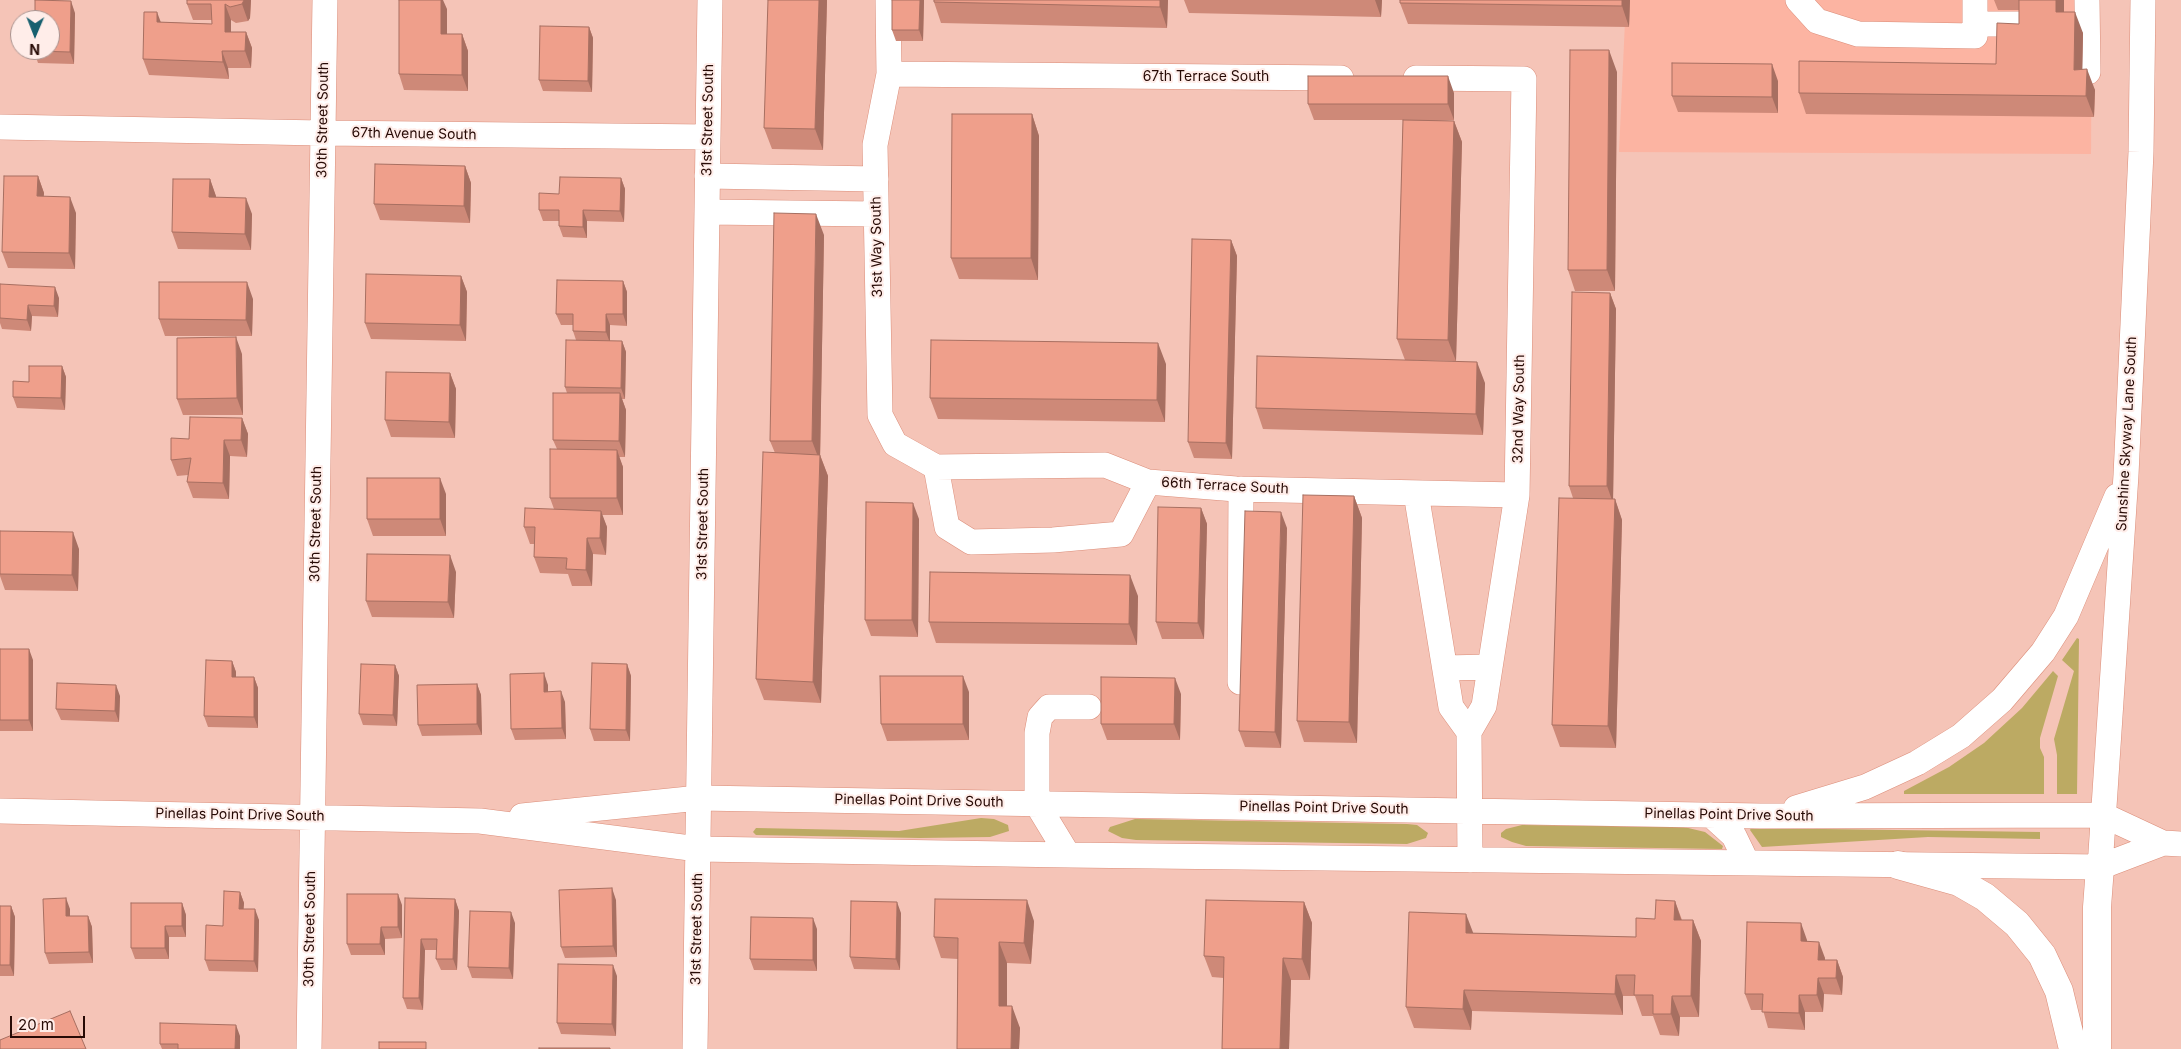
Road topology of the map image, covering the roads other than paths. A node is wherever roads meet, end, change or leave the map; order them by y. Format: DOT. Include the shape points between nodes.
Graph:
graph roads {
  1 [pos="325,0"];
  2 [pos="710,0"];
  3 [pos="888,0"];
  4 [pos="1798,0"];
  5 [pos="2143,0"];
  6 [pos="1975,12"];
  7 [pos="2079,16"];
  8 [pos="2027,24"];
  9 [pos="2088,72"];
  10 [pos="889,74"];
  11 [pos="1365,78"];
  12 [pos="1395,78"];
  13 [pos="0,127"];
  14 [pos="322,133"];
  15 [pos="708,137"];
  16 [pos="707,176"];
  17 [pos="876,179"];
  18 [pos="707,212"];
  19 [pos="876,214"];
  20 [pos="936,467"];
  21 [pos="2126,475"];
  22 [pos="1148,482"];
  23 [pos="1241,489"];
  24 [pos="1416,493"];
  25 [pos="1517,495"];
  26 [pos="1445,668"];
  27 [pos="1490,668"];
  28 [pos="1240,682"];
  29 [pos="1089,707"];
  30 [pos="1469,732"];
  31 [pos="699,798"];
  32 [pos="1037,804"];
  33 [pos="0,810"];
  34 [pos="1470,810"];
  35 [pos="1711,815"];
  36 [pos="2103,815"];
  37 [pos="312,816"];
  38 [pos="1760,816"];
  39 [pos="480,821"];
  40 [pos="2172,843"];
  41 [pos="698,849"];
  42 [pos="1068,855"];
  43 [pos="1470,860"];
  44 [pos="1747,863"];
  45 [pos="1898,865"];
  46 [pos="2100,867"];
  47 [pos="309,1049"];
  48 [pos="695,1049"];
  49 [pos="2073,1049"];
  50 [pos="2097,1049"];
  1 -- 14 [label="street, 30th Street South"];
  2 -- 15 [label="street, 31st Street South"];
  3 -- 10 [label="street, 31st Way South"];
  4 -- 6 [label="street" via="1817,21 1858,34 1975,36"];
  5 -- 21 [label="street, Sunshine Skyway Lane South" via="2141,152"];
  6 -- 8 [label="street"];
  7 -- 9 [label="street"];
  10 -- 11 [label="street, 67th Terrace South"];
  10 -- 17 [label="street, 31st Way South" via="875,144"];
  12 -- 25 [label="street, 32nd Way South" via="1524,79"];
  13 -- 14 [label="street, 67th Avenue South"];
  14 -- 15 [label="street, 67th Avenue South"];
  14 -- 37 [label="street, 30th Street South"];
  15 -- 16 [label="street, 31st Street South"];
  16 -- 17 [label="street"];
  16 -- 18 [label="street, 31st Street South"];
  17 -- 19 [label="street, 31st Way South"];
  18 -- 19 [label="street"];
  18 -- 31 [label="street, 31st Street South"];
  19 -- 20 [label="street, 31st Way South" via="880,415 895,444"];
  20 -- 22 [label="street, 66th Terrace South" via="1105,465"];
  20 -- 22 [label="street" via="947,527 971,542 1121,534"];
  21 -- 36 [label="street, Sunshine Skyway Lane South"];
  21 -- 38 [label="street" via="2066,616 2029,669 1992,710 1950,744 1902,770 1834,797"];
  22 -- 23 [label="street, 66th Terrace South"];
  23 -- 24 [label="street, 66th Terrace South"];
  23 -- 28 [label="street"];
  24 -- 25 [label="street, 66th Terrace South"];
  24 -- 26 [label="street"];
  25 -- 27 [label="street, 32nd Way South"];
  26 -- 27 [label="street"];
  26 -- 30 [label="street" via="1452,706"];
  27 -- 30 [label="street, 32nd Way South" via="1484,706"];
  29 -- 32 [label="street" via="1049,707 1040,717"];
  30 -- 34 [label="street"];
  31 -- 32 [label="street, Pinellas Point Drive South"];
  31 -- 39 [label="street, Pinellas Point Drive South"];
  31 -- 41 [label="street, 31st Street South"];
  32 -- 34 [label="street, Pinellas Point Drive South"];
  32 -- 42 [label="street"];
  33 -- 37 [label="street, Pinellas Point Drive South"];
  34 -- 35 [label="street, Pinellas Point Drive South"];
  34 -- 43 [label="street"];
  35 -- 38 [label="street, Pinellas Point Drive South"];
  35 -- 44 [label="street" via="1734,836"];
  36 -- 38 [label="street, Pinellas Point Drive South"];
  36 -- 40 [label="street, Pinellas Point Drive South"];
  36 -- 46 [label="street, Sunshine Skyway Lane South"];
  37 -- 39 [label="street, Pinellas Point Drive South"];
  37 -- 47 [label="street, 30th Street South"];
  39 -- 41 [label="street, Pinellas Point Drive South"];
  40 -- 46 [label="street, Pinellas Point Drive South"];
  41 -- 42 [label="street, Pinellas Point Drive South"];
  41 -- 48 [label="street, 31st Street South"];
  42 -- 43 [label="street, Pinellas Point Drive South"];
  43 -- 44 [label="street, Pinellas Point Drive South"];
  44 -- 45 [label="street, Pinellas Point Drive South"];
  45 -- 46 [label="street, Pinellas Point Drive South"];
  45 -- 49 [label="highway" via="1959,882 1985,897 2017,924 2042,955 2059,991"];
  46 -- 50 [label="highway"];
}
